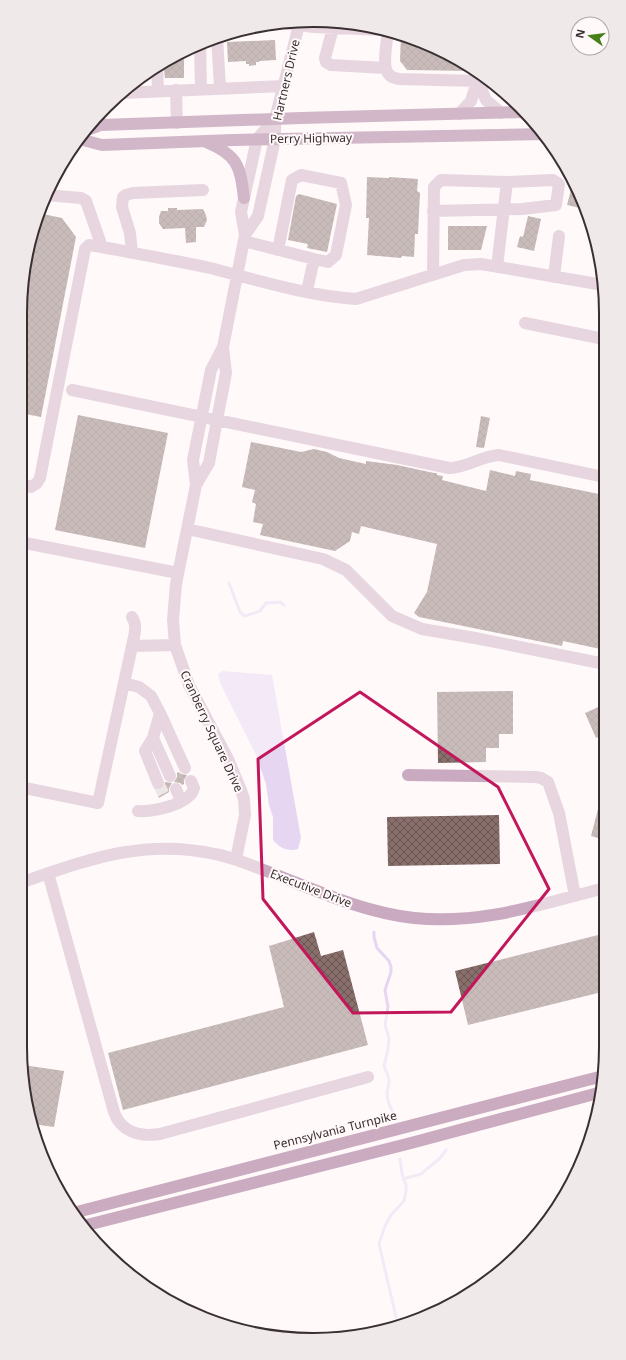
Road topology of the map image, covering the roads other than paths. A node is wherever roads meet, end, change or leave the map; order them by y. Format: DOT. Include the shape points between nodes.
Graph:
graph roads {
  1 [pos="311,27"];
  2 [pos="299,28"];
  3 [pos="332,28"];
  4 [pos="333,28"];
  5 [pos="388,37"];
  6 [pos="217,43"];
  7 [pos="200,51"];
  8 [pos="385,68"];
  9 [pos="157,73"];
  10 [pos="475,77"];
  11 [pos="477,79"];
  12 [pos="479,80"];
  13 [pos="284,86"];
  14 [pos="220,88"];
  15 [pos="201,89"];
  16 [pos="176,90"];
  17 [pos="158,91"];
  18 [pos="131,93"];
  19 [pos="516,112"];
  20 [pos="501,113"];
  21 [pos="459,114"];
  22 [pos="275,119"];
  23 [pos="177,123"];
  24 [pos="96,127"];
  25 [pos="536,134"];
  26 [pos="257,139"];
  27 [pos="275,139"];
  28 [pos="85,141"];
  29 [pos="203,141"];
  30 [pos="507,182"];
  31 [pos="203,190"];
  32 [pos="52,196"];
  33 [pos="244,198"];
  34 [pos="504,209"];
  35 [pos="433,211"];
  36 [pos="559,236"];
  37 [pos="245,238"];
  38 [pos="102,246"];
  39 [pos="278,250"];
  40 [pos="132,253"];
  41 [pos="314,259"];
  42 [pos="497,267"];
  43 [pos="237,275"];
  44 [pos="432,275"];
  45 [pos="554,277"];
  46 [pos="597,284"];
  47 [pos="307,291"];
  48 [pos="526,323"];
  49 [pos="599,338"];
  50 [pos="223,346"];
  51 [pos="72,390"];
  52 [pos="201,416"];
  53 [pos="217,420"];
  54 [pos="599,476"];
  55 [pos="27,485"];
  56 [pos="196,485"];
  57 [pos="187,529"];
  58 [pos="27,543"];
  59 [pos="178,573"];
  60 [pos="132,616"];
  61 [pos="175,645"];
  62 [pos="132,646"];
  63 [pos="599,663"];
  64 [pos="124,683"];
  65 [pos="160,713"];
  66 [pos="153,738"];
  67 [pos="185,768"];
  68 [pos="170,776"];
  69 [pos="408,776"];
  70 [pos="191,781"];
  71 [pos="158,782"];
  72 [pos="27,789"];
  73 [pos="176,789"];
  74 [pos="181,801"];
  75 [pos="138,812"];
  76 [pos="236,860"];
  77 [pos="48,873"];
  78 [pos="27,880"];
  79 [pos="599,890"];
  80 [pos="574,896"];
  81 [pos="368,1077"];
  82 [pos="597,1077"];
  83 [pos="595,1094"];
  84 [pos="79,1211"];
  85 [pos="89,1225"];
  1 -- 3 [label="street"];
  2 -- 13 [label="street, Hartners Drive"];
  4 -- 8 [label="street" via="326,62"];
  5 -- 8 [label="street"];
  6 -- 14 [label="street"];
  7 -- 15 [label="street"];
  8 -- 10 [label="street" via="393,78 399,79"];
  9 -- 17 [label="street"];
  11 -- 21 [label="street" via="471,101"];
  12 -- 20 [label="street" via="486,100"];
  13 -- 14 [label="street"];
  13 -- 22 [label="street, Hartners Drive"];
  14 -- 15 [label="street"];
  15 -- 16 [label="street"];
  16 -- 17 [label="street"];
  16 -- 23 [label="street"];
  17 -- 18 [label="street"];
  19 -- 20 [label="main road, Perry Highway"];
  20 -- 21 [label="main road, Perry Highway"];
  21 -- 22 [label="main road, Perry Highway"];
  22 -- 23 [label="main road, Perry Highway"];
  22 -- 26 [label="street, Cranberry Square Drive"];
  22 -- 27 [label="street, Hartners Drive"];
  23 -- 24 [label="main road, Perry Highway"];
  25 -- 27 [label="main road, Perry Highway"];
  26 -- 27 [label="main road, Perry Highway"];
  26 -- 29 [label="main road, Perry Highway"];
  26 -- 33 [label="street, Cranberry Square Drive"];
  27 -- 37 [label="street, Cranberry Square Drive" via="258,216"];
  28 -- 29 [label="main road, Perry Highway" via="102,145"];
  29 -- 33 [label="main road" via="223,150 232,158 240,173"];
  30 -- 34 [label="street"];
  30 -- 34 [label="street" via="553,180 559,184 556,205"];
  30 -- 35 [label="street" via="442,180 434,187"];
  31 -- 40 [label="street" via="133,194 123,197 122,207 130,233"];
  32 -- 38 [label="street" via="81,198 86,201"];
  33 -- 37 [label="street, Cranberry Square Drive" via="241,212"];
  34 -- 35 [label="street"];
  34 -- 42 [label="street"];
  35 -- 44 [label="street"];
  36 -- 45 [label="street"];
  37 -- 39 [label="street"];
  37 -- 43 [label="street, Cranberry Square Drive"];
  38 -- 40 [label="street"];
  38 -- 55 [label="street" via="89,245 85,250 40,478 37,483"];
  39 -- 41 [label="street"];
  39 -- 41 [label="street" via="292,180 301,175 341,183 346,205 336,255 328,262"];
  40 -- 43 [label="street"];
  41 -- 47 [label="street"];
  42 -- 44 [label="street" via="481,264 464,265"];
  42 -- 45 [label="street"];
  43 -- 47 [label="street"];
  43 -- 50 [label="street, Cranberry Square Drive"];
  44 -- 47 [label="street" via="356,299"];
  45 -- 46 [label="street"];
  48 -- 49 [label="street"];
  50 -- 52 [label="street, Cranberry Square Drive" via="211,370"];
  50 -- 53 [label="street, Cranberry Square Drive" via="226,373"];
  51 -- 52 [label="street"];
  52 -- 53 [label="street"];
  52 -- 56 [label="street, Cranberry Square Drive" via="192,460"];
  53 -- 54 [label="street" via="449,468 465,466 492,455 499,455"];
  53 -- 56 [label="street, Cranberry Square Drive" via="208,463"];
  56 -- 57 [label="street, Cranberry Square Drive"];
  57 -- 59 [label="street, Cranberry Square Drive"];
  57 -- 63 [label="street" via="323,559 346,570 392,616 422,629"];
  58 -- 59 [label="street"];
  59 -- 61 [label="street, Cranberry Square Drive" via="173,608"];
  60 -- 62 [label="street" via="136,627"];
  61 -- 62 [label="street"];
  61 -- 76 [label="street, Cranberry Square Drive" via="189,685 228,759 241,790 245,815"];
  62 -- 64 [label="street"];
  64 -- 65 [label="street" via="146,692"];
  64 -- 72 [label="street" via="98,804"];
  65 -- 66 [label="street"];
  65 -- 67 [label="street"];
  66 -- 68 [label="street"];
  66 -- 71 [label="street" via="145,751"];
  69 -- 80 [label="street" via="536,777 548,782 559,813"];
  70 -- 74 [label="street" via="194,788 190,795"];
  73 -- 74 [label="street"];
  74 -- 75 [label="street" via="166,801 158,810"];
  76 -- 77 [label="street, Executive Drive" via="178,848 140,849 104,856"];
  76 -- 80 [label="street, Executive Drive" via="348,903 414,918 454,920 493,916"];
  77 -- 78 [label="street, Executive Drive"];
  77 -- 81 [label="street" via="116,1119 127,1130 143,1135 160,1134"];
  79 -- 80 [label="street, Executive Drive"];
  82 -- 84 [label="highway, Pennsylvania Turnpike"];
  83 -- 85 [label="highway"];
}
